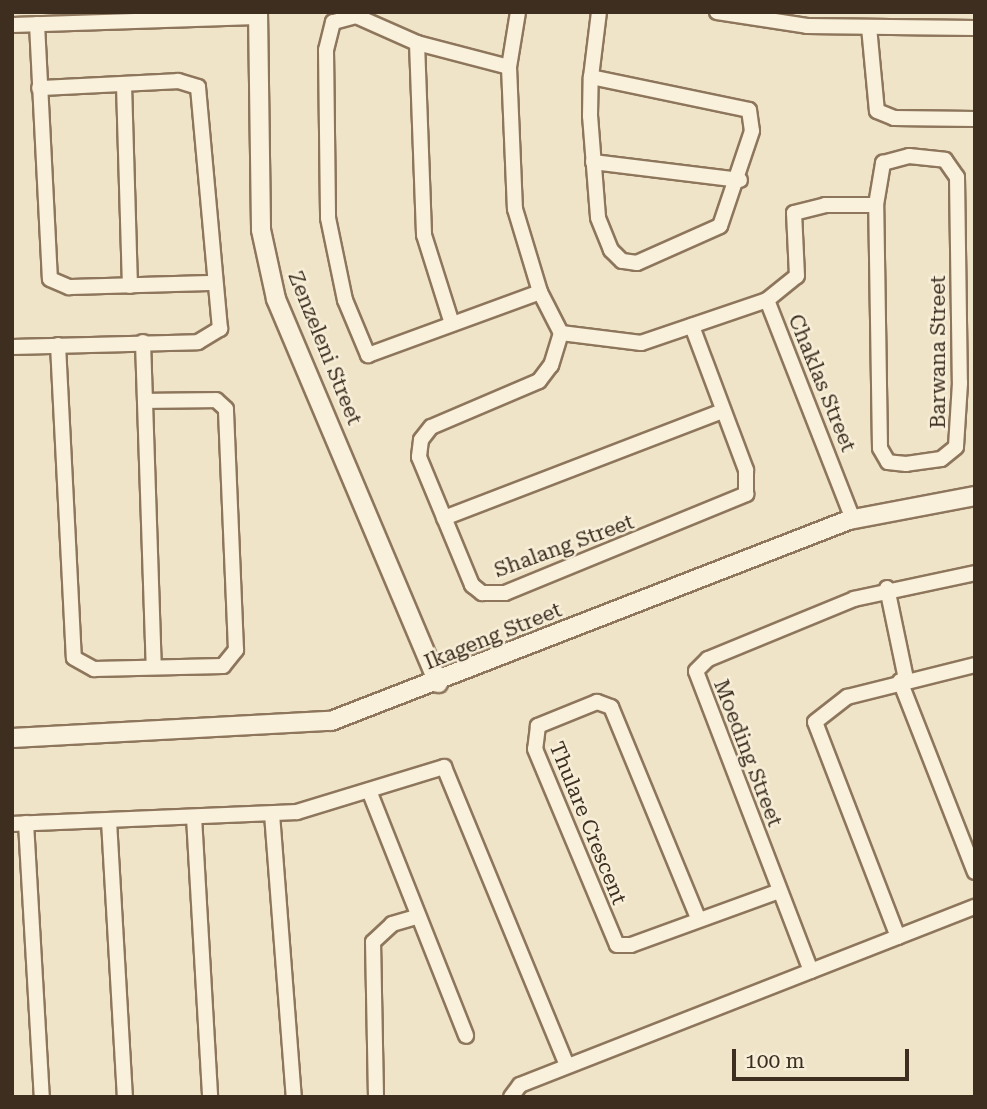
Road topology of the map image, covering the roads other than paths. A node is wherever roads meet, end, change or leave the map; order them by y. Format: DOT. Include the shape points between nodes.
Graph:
graph roads {
  1 [pos="518,12"];
  2 [pos="599,12"];
  3 [pos="717,12"];
  4 [pos="258,15"];
  5 [pos="12,24"];
  6 [pos="37,24"];
  7 [pos="869,27"];
  8 [pos="975,27"];
  9 [pos="417,43"];
  10 [pos="509,66"];
  11 [pos="591,76"];
  12 [pos="124,85"];
  13 [pos="38,88"];
  14 [pos="975,118"];
  15 [pos="593,162"];
  16 [pos="740,180"];
  17 [pos="876,205"];
  18 [pos="211,282"];
  19 [pos="130,286"];
  20 [pos="540,292"];
  21 [pos="766,300"];
  22 [pos="452,324"];
  23 [pos="692,326"];
  24 [pos="561,332"];
  25 [pos="144,342"];
  26 [pos="58,345"];
  27 [pos="12,347"];
  28 [pos="145,401"];
  29 [pos="723,411"];
  30 [pos="975,496"];
  31 [pos="444,518"];
  32 [pos="853,519"];
  33 [pos="975,573"];
  34 [pos="887,588"];
  35 [pos="975,665"];
  36 [pos="154,667"];
  37 [pos="903,680"];
  38 [pos="438,683"];
  39 [pos="12,738"];
  40 [pos="370,793"];
  41 [pos="272,814"];
  42 [pos="194,817"];
  43 [pos="109,821"];
  44 [pos="19,824"];
  45 [pos="975,872"];
  46 [pos="779,891"];
  47 [pos="975,907"];
  48 [pos="417,917"];
  49 [pos="698,918"];
  50 [pos="898,937"];
  51 [pos="811,971"];
  52 [pos="466,1036"];
  53 [pos="567,1066"];
  54 [pos="42,1097"];
  55 [pos="125,1097"];
  56 [pos="210,1097"];
  57 [pos="294,1097"];
  58 [pos="376,1097"];
  59 [pos="511,1097"];
  1 -- 10 [label="street"];
  2 -- 11 [label="street"];
  3 -- 7 [label="street"];
  4 -- 6 [label="street"];
  4 -- 38 [label="street, Zenzeleni Street" via="261,220 276,299"];
  5 -- 6 [label="street"];
  6 -- 13 [label="street"];
  7 -- 8 [label="street"];
  7 -- 14 [label="street" via="877,111 894,118"];
  9 -- 10 [label="street"];
  9 -- 22 [label="street" via="424,235"];
  9 -- 22 [label="street" via="356,16 338,18 326,50 328,218 360,344 375,355"];
  10 -- 20 [label="street" via="515,209"];
  11 -- 15 [label="street"];
  11 -- 16 [label="street" via="745,107 754,119"];
  12 -- 13 [label="street"];
  12 -- 18 [label="street" via="188,82 202,93"];
  12 -- 19 [label="street"];
  13 -- 19 [label="street" via="47,275 69,287"];
  15 -- 16 [label="street"];
  15 -- 16 [label="street" via="603,230 611,250 628,263 712,233 727,218"];
  17 -- 17 [label="street, Barwana Street" via="889,159 939,158 955,169 959,439 941,459 893,463 881,453"];
  17 -- 21 [label="street" via="825,205 794,213 797,276"];
  18 -- 19 [label="street"];
  18 -- 25 [label="street" via="219,322 215,337"];
  20 -- 22 [label="street"];
  20 -- 24 [label="street"];
  21 -- 23 [label="street, Chaklas Street"];
  21 -- 32 [label="street, Chaklas Street"];
  23 -- 24 [label="street, Chaklas Street" via="633,344"];
  23 -- 29 [label="street, Shalang Street"];
  24 -- 31 [label="street, Shalang Street" via="551,365 539,381 424,432 419,457"];
  25 -- 26 [label="street"];
  25 -- 28 [label="street"];
  26 -- 27 [label="street"];
  26 -- 36 [label="street" via="72,653 85,668"];
  28 -- 36 [label="street"];
  28 -- 36 [label="street" via="216,400 226,409 236,635 234,655 223,666"];
  29 -- 31 [label="street"];
  29 -- 31 [label="street, Shalang Street" via="749,480 746,494 505,593 482,593 472,585"];
  30 -- 32 [label="street, Ikageng Street"];
  32 -- 38 [label="street, Ikageng Street"];
  33 -- 34 [label="street, Moeding Street"];
  34 -- 37 [label="street"];
  34 -- 46 [label="street, Moeding Street" via="708,659 696,671"];
  35 -- 37 [label="street"];
  37 -- 45 [label="street"];
  37 -- 50 [label="street" via="847,697 815,722"];
  38 -- 39 [label="street, Ikageng Street" via="306,725"];
  40 -- 41 [label="street"];
  40 -- 48 [label="street"];
  40 -- 53 [label="street" via="433,767 448,771"];
  41 -- 42 [label="street"];
  41 -- 57 [label="street"];
  42 -- 43 [label="street"];
  42 -- 56 [label="street"];
  43 -- 44 [label="street"];
  43 -- 55 [label="street"];
  44 -- 54 [label="street"];
  46 -- 49 [label="street, Thulare Crescent"];
  46 -- 51 [label="street, Moeding Street"];
  47 -- 50 [label="street"];
  48 -- 52 [label="street"];
  48 -- 58 [label="street" via="392,924 373,942"];
  49 -- 49 [label="street, Thulare Crescent" via="631,946 614,943 535,749 538,726 597,702 611,708"];
  50 -- 51 [label="street"];
  51 -- 53 [label="street"];
  53 -- 59 [label="street" via="520,1086"];
}
